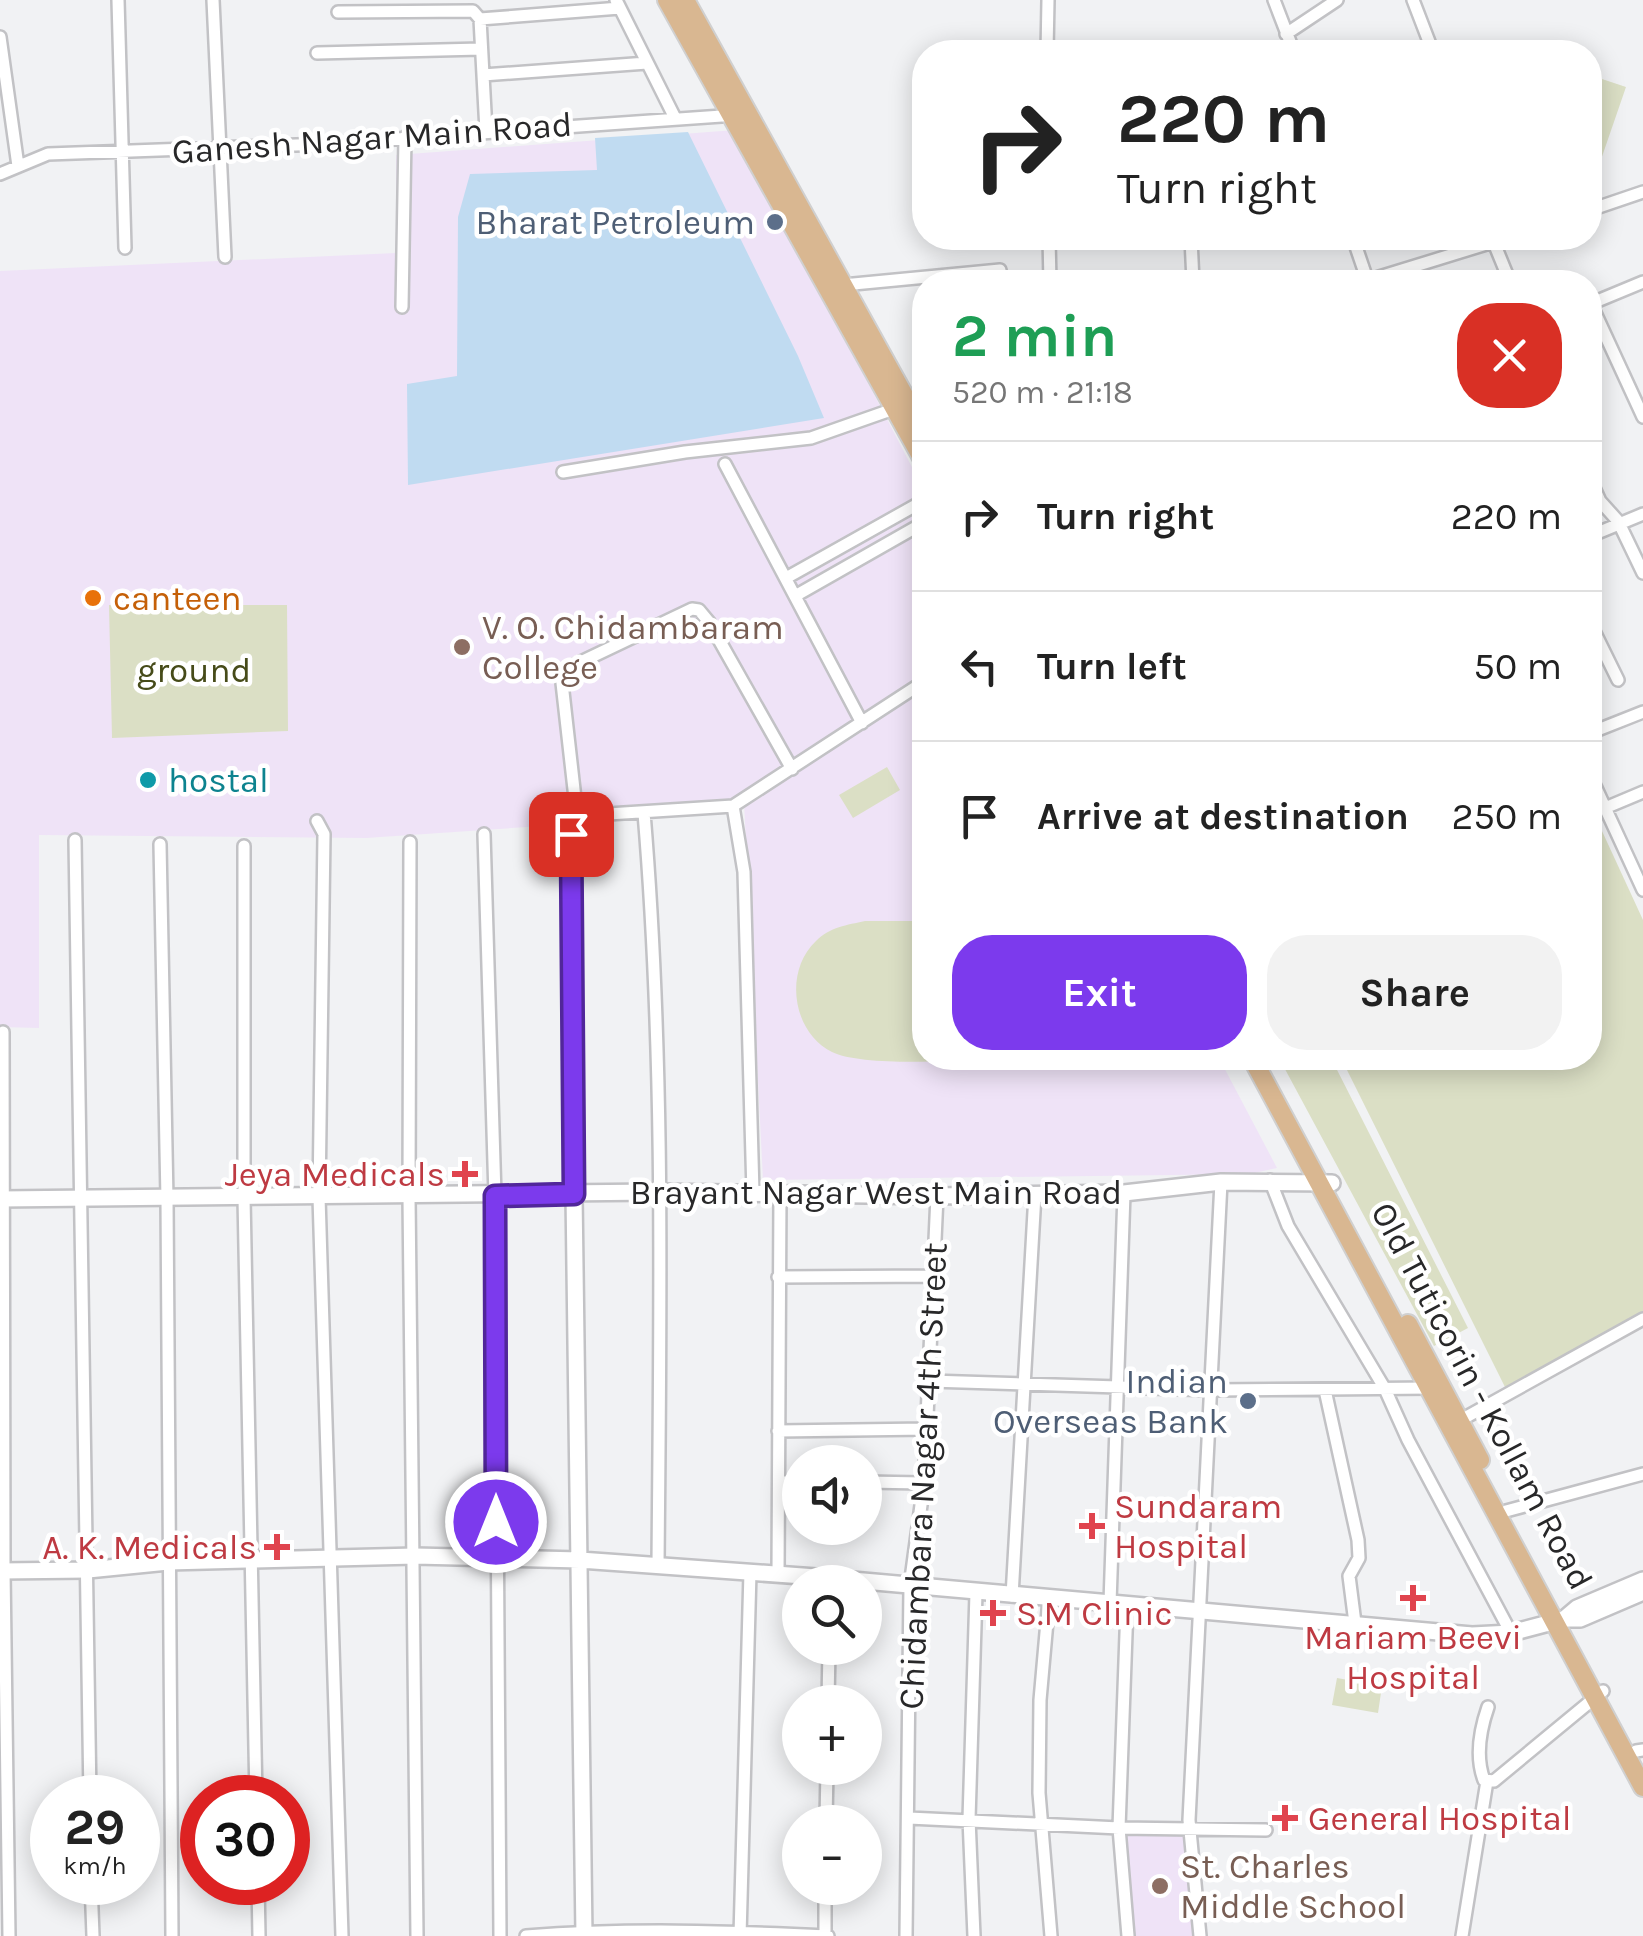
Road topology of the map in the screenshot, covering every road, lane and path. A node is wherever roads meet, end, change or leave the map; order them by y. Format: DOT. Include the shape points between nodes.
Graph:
graph roads {
  1 [pos="118,0"];
  2 [pos="213,0"];
  3 [pos="668,0"];
  4 [pos="685,0"];
  5 [pos="1048,0"];
  6 [pos="1274,0"];
  7 [pos="1338,0"];
  8 [pos="1414,0"];
  9 [pos="618,4"];
  10 [pos="338,12"];
  11 [pos="480,19"];
  12 [pos="1286,34"];
  13 [pos="0,37"];
  14 [pos="1047,40"];
  15 [pos="1288,40"];
  16 [pos="1429,40"];
  17 [pos="480,49"];
  18 [pos="317,53"];
  19 [pos="647,63"];
  20 [pos="483,75"];
  21 [pos="740,114"];
  22 [pos="674,118"];
  23 [pos="486,131"];
  24 [pos="405,137"];
  25 [pos="222,149"];
  26 [pos="122,152"];
  27 [pos="18,166"];
  28 [pos="0,174"];
  29 [pos="1643,192"];
  30 [pos="1602,206"];
  31 [pos="125,248"];
  32 [pos="1462,250"];
  33 [pos="225,257"];
  34 [pos="1402,270"];
  35 [pos="912,278"];
  36 [pos="1643,282"];
  37 [pos="843,285"];
  38 [pos="1602,299"];
  39 [pos="402,307"];
  40 [pos="1602,328"];
  41 [pos="909,403"];
  42 [pos="1643,418"];
  43 [pos="725,464"];
  44 [pos="563,472"];
  45 [pos="1602,504"];
  46 [pos="912,507"];
  47 [pos="1643,514"];
  48 [pos="1620,524"];
  49 [pos="912,529"];
  50 [pos="1602,531"];
  51 [pos="1643,573"];
  52 [pos="786,578"];
  53 [pos="795,596"];
  54 [pos="1602,647"];
  55 [pos="1618,680"];
  56 [pos="912,690"];
  57 [pos="1643,712"];
  58 [pos="862,723"];
  59 [pos="1602,728"];
  60 [pos="792,769"];
  61 [pos="1643,792"];
  62 [pos="1602,801"];
  63 [pos="733,806"];
  64 [pos="1605,808"];
  65 [pos="644,813"];
  66 [pos="577,816"];
  67 [pos="317,822"];
  68 [pos="484,834"];
  69 [pos="75,840"];
  70 [pos="410,842"];
  71 [pos="160,844"];
  72 [pos="244,846"];
  73 [pos="1639,872"];
  74 [pos="1643,890"];
  75 [pos="3,1032"];
  76 [pos="1259,1070"];
  77 [pos="1271,1070"];
  78 [pos="1270,1180"];
  79 [pos="1222,1182"];
  80 [pos="1326,1184"];
  81 [pos="658,1192"];
  82 [pos="753,1193"];
  83 [pos="780,1193"];
  84 [pos="1124,1193"];
  85 [pos="574,1194"];
  86 [pos="1035,1194"];
  87 [pos="495,1196"];
  88 [pos="937,1196"];
  89 [pos="319,1197"];
  90 [pos="409,1197"];
  91 [pos="81,1198"];
  92 [pos="244,1198"];
  93 [pos="1,1199"];
  94 [pos="166,1199"];
  95 [pos="935,1276"];
  96 [pos="778,1277"];
  97 [pos="1643,1320"];
  98 [pos="930,1381"];
  99 [pos="1025,1386"];
  100 [pos="1116,1388"];
  101 [pos="1434,1388"];
  102 [pos="1385,1389"];
  103 [pos="1213,1390"];
  104 [pos="1325,1390"];
  105 [pos="1460,1422"];
  106 [pos="927,1429"];
  107 [pos="778,1431"];
  108 [pos="1643,1474"];
  109 [pos="779,1482"];
  110 [pos="882,1482"];
  111 [pos="924,1483"];
  112 [pos="1506,1511"];
  113 [pos="415,1556"];
  114 [pos="333,1558"];
  115 [pos="497,1558"];
  116 [pos="251,1560"];
  117 [pos="580,1560"];
  118 [pos="168,1562"];
  119 [pos="658,1565"];
  120 [pos="88,1570"];
  121 [pos="2,1571"];
  122 [pos="750,1572"];
  123 [pos="778,1574"];
  124 [pos="782,1574"];
  125 [pos="1643,1580"];
  126 [pos="882,1584"];
  127 [pos="910,1586"];
  128 [pos="1643,1592"];
  129 [pos="976,1593"];
  130 [pos="1012,1596"];
  131 [pos="1048,1599"];
  132 [pos="1110,1602"];
  133 [pos="1128,1606"];
  134 [pos="1198,1610"];
  135 [pos="1558,1620"];
  136 [pos="1354,1623"];
  137 [pos="1511,1633"];
  138 [pos="1599,1695"];
  139 [pos="1488,1707"];
  140 [pos="1641,1755"];
  141 [pos="90,1775"];
  142 [pos="256,1775"];
  143 [pos="1487,1781"];
  144 [pos="1643,1787"];
  145 [pos="909,1818"];
  146 [pos="969,1819"];
  147 [pos="1040,1822"];
  148 [pos="1119,1828"];
  149 [pos="1190,1829"];
  150 [pos="1266,1830"];
  151 [pos="92,1905"];
  152 [pos="258,1905"];
  153 [pos="825,1905"];
  154 [pos="740,1933"];
  155 [pos="584,1934"];
  156 [pos="9,1936"];
  157 [pos="92,1936"];
  158 [pos="172,1936"];
  159 [pos="259,1936"];
  160 [pos="342,1936"];
  161 [pos="417,1936"];
  162 [pos="500,1936"];
  163 [pos="526,1936"];
  164 [pos="826,1936"];
  165 [pos="906,1936"];
  166 [pos="974,1936"];
  167 [pos="1051,1936"];
  168 [pos="1128,1936"];
  169 [pos="1200,1936"];
  170 [pos="1462,1936"];
  1 -- 26 [label="street"];
  2 -- 25 [label="street"];
  3 -- 21 [label="main road"];
  4 -- 21 [label="main road"];
  5 -- 14 [label="street"];
  6 -- 12 [label="street"];
  7 -- 12 [label="street"];
  8 -- 16 [label="street"];
  9 -- 11 [label="street"];
  9 -- 19 [label="street"];
  10 -- 11 [label="street" via="473,11"];
  11 -- 17 [label="street"];
  12 -- 15 [label="street"];
  13 -- 27 [label="street"];
  17 -- 18 [label="street"];
  17 -- 20 [label="street"];
  19 -- 20 [label="street"];
  19 -- 22 [label="street"];
  20 -- 23 [label="street"];
  21 -- 22 [label="street, Ganesh Nagar Main Road"];
  21 -- 37 [label="main road"];
  21 -- 41 [label="main road"];
  22 -- 23 [label="street, Ganesh Nagar Main Road"];
  23 -- 24 [label="street, Ganesh Nagar Main Road"];
  24 -- 25 [label="street, Ganesh Nagar Main Road"];
  24 -- 39 [label="street"];
  25 -- 26 [label="street, Ganesh Nagar Main Road"];
  25 -- 33 [label="street"];
  26 -- 27 [label="street, Ganesh Nagar Main Road" via="48,154"];
  26 -- 31 [label="street"];
  27 -- 28 [label="street, Ganesh Nagar Main Road"];
  29 -- 30 [label="street"];
  32 -- 34 [label="street"];
  35 -- 37 [label="street"];
  36 -- 38 [label="street"];
  37 -- 41 [label="main road"];
  40 -- 42 [label="street"];
  41 -- 44 [label="street" via="811,438"];
  43 -- 52 [label="street"];
  45 -- 48 [label="street"];
  46 -- 52 [label="street"];
  47 -- 48 [label="street"];
  48 -- 50 [label="street"];
  48 -- 51 [label="street"];
  49 -- 53 [label="street"];
  52 -- 53 [label="street"];
  53 -- 58 [label="street"];
  54 -- 55 [label="street"];
  56 -- 58 [label="street"];
  57 -- 59 [label="street"];
  58 -- 60 [label="street"];
  60 -- 63 [label="street"];
  60 -- 66 [label="street" via="709,622 692,609 564,670"];
  61 -- 64 [label="street"];
  62 -- 64 [label="street"];
  63 -- 65 [label="street"];
  63 -- 82 [label="street" via="744,872"];
  64 -- 73 [label="street"];
  65 -- 66 [label="street"];
  65 -- 81 [label="street" via="658,1024"];
  66 -- 85 [label="street" via="569,822"];
  67 -- 89 [label="street" via="324,834"];
  68 -- 87 [label="street"];
  69 -- 91 [label="street"];
  70 -- 90 [label="street"];
  71 -- 94 [label="street"];
  72 -- 92 [label="street"];
  73 -- 74 [label="street"];
  75 -- 93 [label="street"];
  76 -- 80 [label="main road"];
  77 -- 80 [label="main road, Old Tuticorin - Kollam Road"];
  78 -- 79 [label="street, Brayant Nagar West Main Road"];
  78 -- 80 [label="street, Brayant Nagar West Main Road"];
  78 -- 102 [label="street" via="1288,1226"];
  79 -- 84 [label="street, Brayant Nagar West Main Road"];
  79 -- 103 [label="street"];
  80 -- 101 [label="main road, Old Tuticorin - Kollam Road"];
  81 -- 82 [label="street, Brayant Nagar West Main Road"];
  81 -- 85 [label="street, Brayant Nagar West Main Road"];
  81 -- 119 [label="street"];
  82 -- 83 [label="street, Brayant Nagar West Main Road"];
  83 -- 88 [label="street, Brayant Nagar West Main Road"];
  83 -- 96 [label="street"];
  84 -- 86 [label="street, Brayant Nagar West Main Road"];
  84 -- 100 [label="street"];
  85 -- 87 [label="street, Brayant Nagar West Main Road"];
  85 -- 117 [label="street"];
  86 -- 88 [label="street, Brayant Nagar West Main Road"];
  86 -- 99 [label="street"];
  87 -- 90 [label="street, Brayant Nagar West Main Road"];
  87 -- 115 [label="street"];
  88 -- 95 [label="street, Chidambara Nagar 4th Street"];
  89 -- 90 [label="street, Brayant Nagar West Main Road"];
  89 -- 92 [label="street, Brayant Nagar West Main Road"];
  89 -- 114 [label="street"];
  90 -- 113 [label="street"];
  91 -- 93 [label="street, Brayant Nagar West Main Road"];
  91 -- 94 [label="street, Brayant Nagar West Main Road"];
  91 -- 120 [label="street"];
  92 -- 94 [label="street, Brayant Nagar West Main Road"];
  92 -- 116 [label="street"];
  93 -- 121 [label="street"];
  94 -- 118 [label="street"];
  95 -- 96 [label="street"];
  95 -- 98 [label="street, Chidambara Nagar 4th Street"];
  96 -- 107 [label="street"];
  97 -- 105 [label="street"];
  98 -- 99 [label="street"];
  98 -- 106 [label="street, Chidambara Nagar 4th Street"];
  99 -- 100 [label="street"];
  99 -- 130 [label="street"];
  100 -- 103 [label="street"];
  100 -- 132 [label="street"];
  101 -- 102 [label="street"];
  101 -- 105 [label="main road, Old Tuticorin - Kollam Road"];
  101 -- 135 [label="main road"];
  102 -- 104 [label="street"];
  102 -- 137 [label="street"];
  103 -- 104 [label="street"];
  103 -- 134 [label="street"];
  104 -- 136 [label="street" via="1358,1540 1359,1558 1349,1576"];
  105 -- 112 [label="main road, Old Tuticorin - Kollam Road"];
  106 -- 107 [label="street"];
  106 -- 111 [label="street, Chidambara Nagar 4th Street"];
  107 -- 109 [label="street"];
  108 -- 112 [label="street"];
  109 -- 123 [label="street"];
  110 -- 111 [label="street"];
  111 -- 127 [label="street, Chidambara Nagar 4th Street"];
  112 -- 135 [label="main road, Old Tuticorin - Kollam Road"];
  113 -- 114 [label="street"];
  113 -- 115 [label="street"];
  113 -- 161 [label="street"];
  114 -- 116 [label="street"];
  114 -- 160 [label="street"];
  115 -- 117 [label="street"];
  115 -- 162 [label="street"];
  116 -- 118 [label="street"];
  116 -- 142 [label="street"];
  117 -- 119 [label="street"];
  117 -- 155 [label="street"];
  118 -- 120 [label="street"];
  118 -- 158 [label="street"];
  119 -- 122 [label="street"];
  120 -- 121 [label="street"];
  120 -- 141 [label="street"];
  121 -- 156 [label="street"];
  122 -- 123 [label="street"];
  122 -- 154 [label="street"];
  123 -- 124 [label="street"];
  125 -- 135 [label="street"];
  126 -- 127 [label="street"];
  127 -- 129 [label="street"];
  127 -- 145 [label="street, Chidambara Nagar 4th Street"];
  128 -- 135 [label="street" via="1580,1619"];
  129 -- 130 [label="street"];
  129 -- 146 [label="street"];
  130 -- 131 [label="street"];
  131 -- 132 [label="street"];
  131 -- 147 [label="street"];
  132 -- 133 [label="street"];
  133 -- 134 [label="street"];
  133 -- 148 [label="street"];
  134 -- 136 [label="street"];
  134 -- 149 [label="street"];
  135 -- 137 [label="street"];
  135 -- 138 [label="main road, Old Tuticorin - Kollam Road"];
  136 -- 137 [label="street"];
  138 -- 140 [label="main road, Old Tuticorin - Kollam Road"];
  138 -- 143 [label="street"];
  138 -- 144 [label="main road"];
  139 -- 143 [label="street" via="1480,1731"];
  143 -- 170 [label="street"];
  145 -- 146 [label="street"];
  145 -- 165 [label="street, Chidambara Nagar 4th Street"];
  146 -- 147 [label="street"];
  146 -- 166 [label="street"];
  147 -- 148 [label="street"];
  147 -- 167 [label="street"];
  148 -- 149 [label="street"];
  148 -- 168 [label="street"];
  149 -- 150 [label="street"];
  149 -- 169 [label="street"];
  151 -- 157 [label="street"];
  152 -- 159 [label="street"];
  153 -- 164 [label="street"];
  154 -- 155 [label="street"];
  154 -- 164 [label="street"];
  155 -- 163 [label="street"];
}
